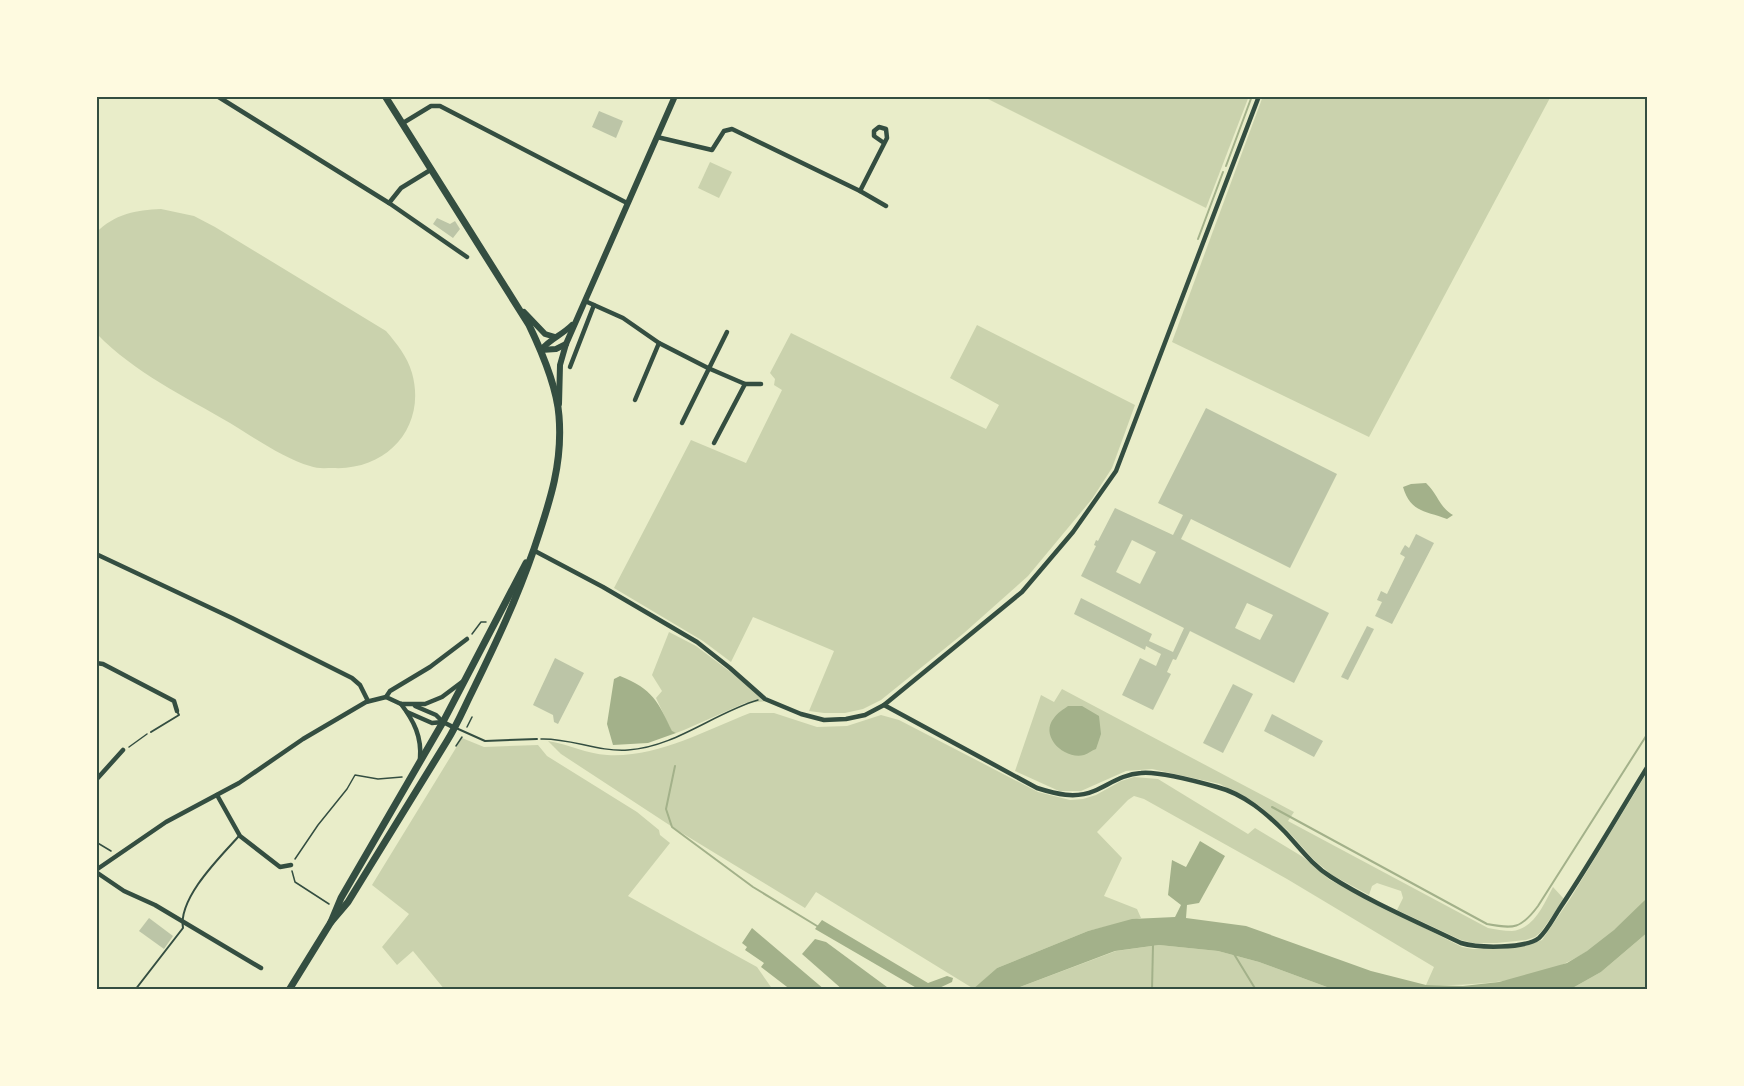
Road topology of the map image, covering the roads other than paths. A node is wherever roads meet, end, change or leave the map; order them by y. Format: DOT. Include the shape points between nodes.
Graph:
graph roads {
  1 [pos="385,96"];
  2 [pos="675,96"];
  3 [pos="1259,96"];
  4 [pos="218,97"];
  5 [pos="403,123"];
  6 [pos="657,137"];
  7 [pos="884,143"];
  8 [pos="432,169"];
  9 [pos="860,191"];
  10 [pos="389,203"];
  11 [pos="627,203"];
  12 [pos="886,206"];
  13 [pos="467,257"];
  14 [pos="585,301"];
  15 [pos="594,305"];
  16 [pos="518,306"];
  17 [pos="576,321"];
  18 [pos="727,332"];
  19 [pos="555,337"];
  20 [pos="659,343"];
  21 [pos="566,344"];
  22 [pos="541,350"];
  23 [pos="570,367"];
  24 [pos="708,368"];
  25 [pos="745,384"];
  26 [pos="761,384"];
  27 [pos="635,400"];
  28 [pos="559,413"];
  29 [pos="682,423"];
  30 [pos="714,443"];
  31 [pos="533,550"];
  32 [pos="96,554"];
  33 [pos="467,639"];
  34 [pos="96,663"];
  35 [pos="465,681"];
  36 [pos="386,697"];
  37 [pos="368,701"];
  38 [pos="401,704"];
  39 [pos="413,705"];
  40 [pos="884,705"];
  41 [pos="177,711"];
  42 [pos="407,712"];
  43 [pos="443,722"];
  44 [pos="455,728"];
  45 [pos="151,732"];
  46 [pos="537,739"];
  47 [pos="123,750"];
  48 [pos="420,763"];
  49 [pos="1648,766"];
  50 [pos="96,780"];
  51 [pos="217,795"];
  52 [pos="240,836"];
  53 [pos="291,865"];
  54 [pos="96,871"];
  55 [pos="182,922"];
  56 [pos="331,922"];
  57 [pos="261,968"];
  58 [pos="135,990"];
  59 [pos="289,990"];
  1 -- 5 [label="main road"];
  2 -- 6 [label="main road"];
  3 -- 40 [label="street" via="1116,471 1073,532 1022,592"];
  4 -- 10 [label="street"];
  5 -- 8 [label="main road"];
  5 -- 11 [label="street" via="430,106 440,106"];
  6 -- 9 [label="street" via="711,150 724,131 732,129"];
  6 -- 11 [label="main road"];
  7 -- 9 [label="street"];
  8 -- 10 [label="street" via="401,188"];
  8 -- 16 [label="main road"];
  9 -- 12 [label="street"];
  10 -- 13 [label="street"];
  11 -- 14 [label="main road"];
  14 -- 15 [label="street"];
  14 -- 17 [label="main road"];
  15 -- 20 [label="street" via="623,318"];
  15 -- 23 [label="street"];
  16 -- 19 [label="main road" via="545,334"];
  16 -- 22 [label="main road"];
  17 -- 19 [label="main road"];
  17 -- 21 [label="main road"];
  18 -- 24 [label="street"];
  19 -- 22 [label="main road"];
  20 -- 24 [label="street"];
  20 -- 27 [label="street"];
  21 -- 22 [label="main road"];
  21 -- 28 [label="main road" via="560,365"];
  22 -- 28 [label="main road"];
  24 -- 25 [label="street"];
  24 -- 29 [label="street"];
  25 -- 26 [label="street"];
  25 -- 30 [label="street"];
  28 -- 31 [label="main road" via="556,482"];
  31 -- 35 [label="main road"];
  31 -- 40 [label="street" via="697,642 765,699 824,720 865,715"];
  31 -- 44 [label="main road" via="510,616"];
  32 -- 37 [label="street" via="352,678"];
  33 -- 36 [label="street"];
  34 -- 41 [label="street" via="174,701"];
  35 -- 39 [label="street" via="438,699"];
  35 -- 43 [label="main road"];
  36 -- 37 [label="street"];
  36 -- 38 [label="street"];
  37 -- 51 [label="street"];
  38 -- 39 [label="street"];
  38 -- 42 [label="street"];
  39 -- 43 [label="street" via="436,714"];
  40 -- 49 [label="street" via="1050,792 1083,795 1143,772 1220,788 1258,808 1331,877 1461,944 1483,947 1540,937"];
  41 -- 45 [label="lane" via="179,715"];
  42 -- 43 [label="street" via="432,723"];
  42 -- 48 [label="street" via="419,738"];
  43 -- 44 [label="street"];
  43 -- 48 [label="main road"];
  44 -- 46 [label="lane" via="485,741"];
  44 -- 56 [label="main road" via="348,902"];
  47 -- 50 [label="street"];
  48 -- 56 [label="main road"];
  51 -- 52 [label="street"];
  51 -- 54 [label="street" via="166,822"];
  52 -- 53 [label="street" via="280,867"];
  52 -- 55 [label="lane" via="189,899"];
  54 -- 55 [label="street"];
  55 -- 57 [label="street"];
  55 -- 58 [label="lane" via="183,928"];
  56 -- 59 [label="main road"];
}
